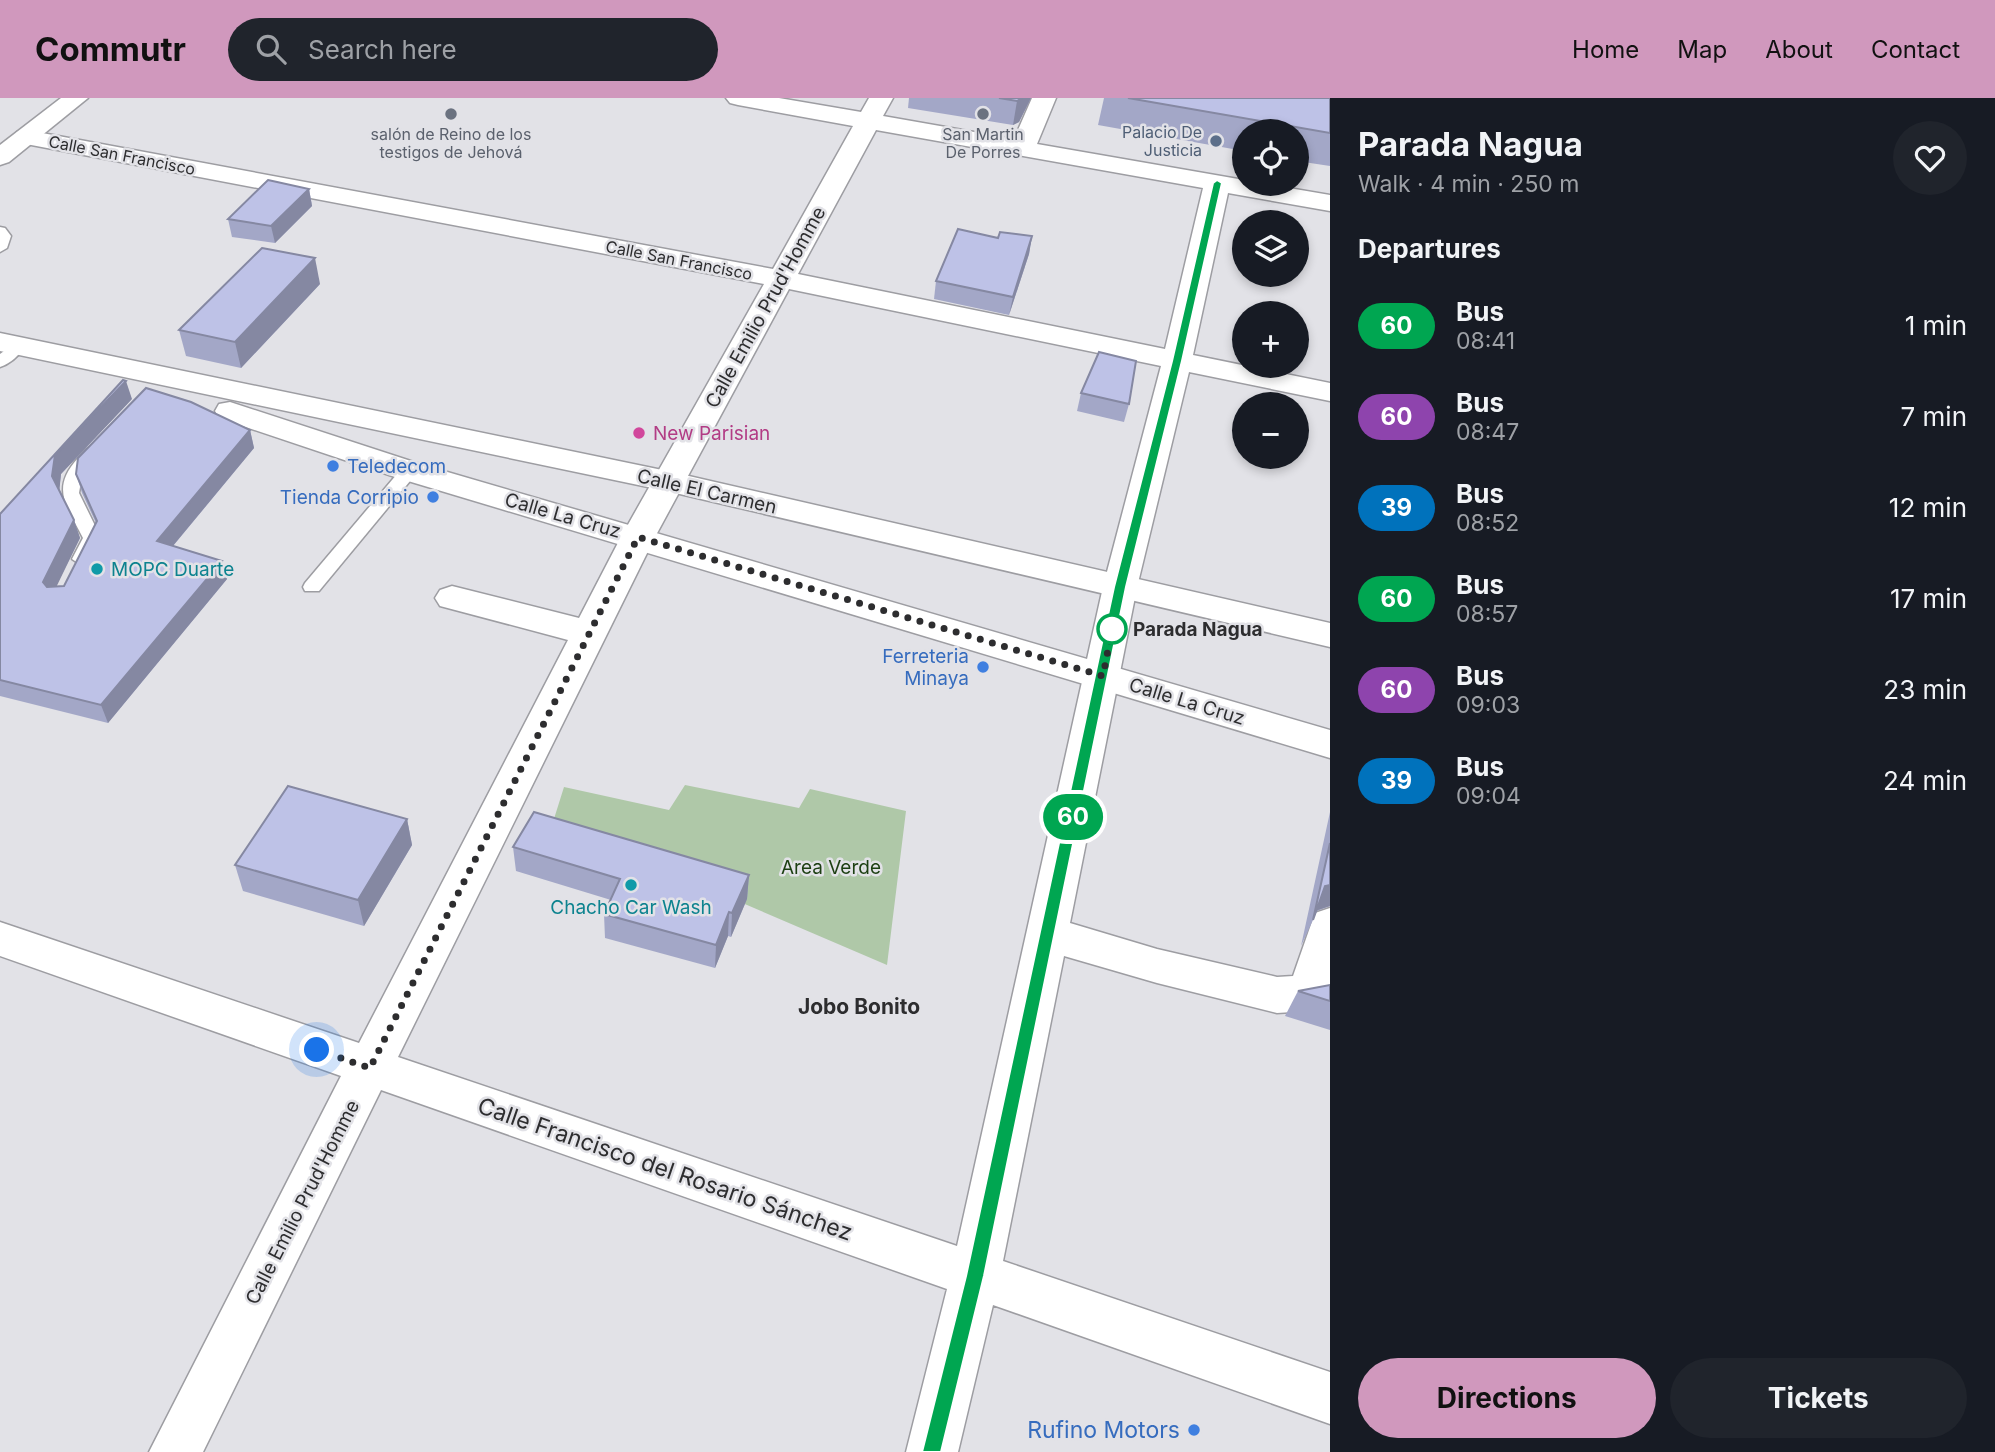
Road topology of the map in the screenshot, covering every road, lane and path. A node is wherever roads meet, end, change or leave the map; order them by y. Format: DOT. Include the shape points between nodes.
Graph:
graph roads {
  1 [pos="76,98"];
  2 [pos="738,98"];
  3 [pos="1044,98"];
  4 [pos="875,109"];
  5 [pos="26,136"];
  6 [pos="1023,148"];
  7 [pos="0,157"];
  8 [pos="1217,183"];
  9 [pos="1330,203"];
  10 [pos="0,231"];
  11 [pos="0,248"];
  12 [pos="782,279"];
  13 [pos="6,350"];
  14 [pos="82,360"];
  15 [pos="1177,361"];
  16 [pos="1330,392"];
  17 [pos="110,435"];
  18 [pos="410,471"];
  19 [pos="667,481"];
  20 [pos="638,537"];
  21 [pos="73,575"];
  22 [pos="312,587"];
  23 [pos="1120,587"];
  24 [pos="452,598"];
  25 [pos="589,633"];
  26 [pos="1330,635"];
  27 [pos="1103,676"];
  28 [pos="1330,744"];
  29 [pos="1330,925"];
  30 [pos="1048,934"];
  31 [pos="0,939"];
  32 [pos="370,1068"];
  33 [pos="975,1276"];
  34 [pos="1330,1398"];
  35 [pos="175,1452"];
  36 [pos="932,1452"];
  1 -- 5 [label="street"];
  2 -- 4 [label="street"];
  3 -- 6 [label="street"];
  4 -- 6 [label="street"];
  4 -- 12 [label="street, Calle Emilio Prud'Homme"];
  5 -- 7 [label="street"];
  5 -- 12 [label="street, Calle San Francisco"];
  6 -- 8 [label="street"];
  8 -- 9 [label="street"];
  8 -- 15 [label="street"];
  10 -- 11 [label="lane" via="4,236"];
  12 -- 15 [label="street, Calle San Francisco"];
  12 -- 19 [label="street, Calle Emilio Prud'Homme"];
  13 -- 14 [label="street"];
  14 -- 18 [label="street, Calle La Cruz" via="152,391"];
  14 -- 19 [label="street, Calle El Carmen"];
  15 -- 16 [label="street, Calle San Francisco"];
  15 -- 23 [label="street"];
  17 -- 21 [label="lane" via="73,474 70,493 92,538"];
  18 -- 20 [label="street, Calle La Cruz"];
  18 -- 22 [label="lane"];
  19 -- 20 [label="street, Calle Emilio Prud'Homme"];
  19 -- 23 [label="street, Calle El Carmen"];
  20 -- 25 [label="street, Calle Emilio Prud'Homme"];
  20 -- 27 [label="street, Calle La Cruz"];
  23 -- 26 [label="street, Calle El Carmen"];
  23 -- 27 [label="street"];
  24 -- 25 [label="street"];
  25 -- 32 [label="street, Calle Emilio Prud'Homme"];
  27 -- 28 [label="street, Calle La Cruz"];
  27 -- 30 [label="street"];
  29 -- 30 [label="street" via="1308,993 1277,995"];
  30 -- 33 [label="street"];
  31 -- 32 [label="street, Calle Francisco del Rosario Sánchez"];
  32 -- 33 [label="street, Calle Francisco del Rosario Sánchez"];
  32 -- 35 [label="street, Calle Emilio Prud'Homme"];
  33 -- 34 [label="street, Calle Francisco del Rosario Sánchez"];
  33 -- 36 [label="street"];
}
